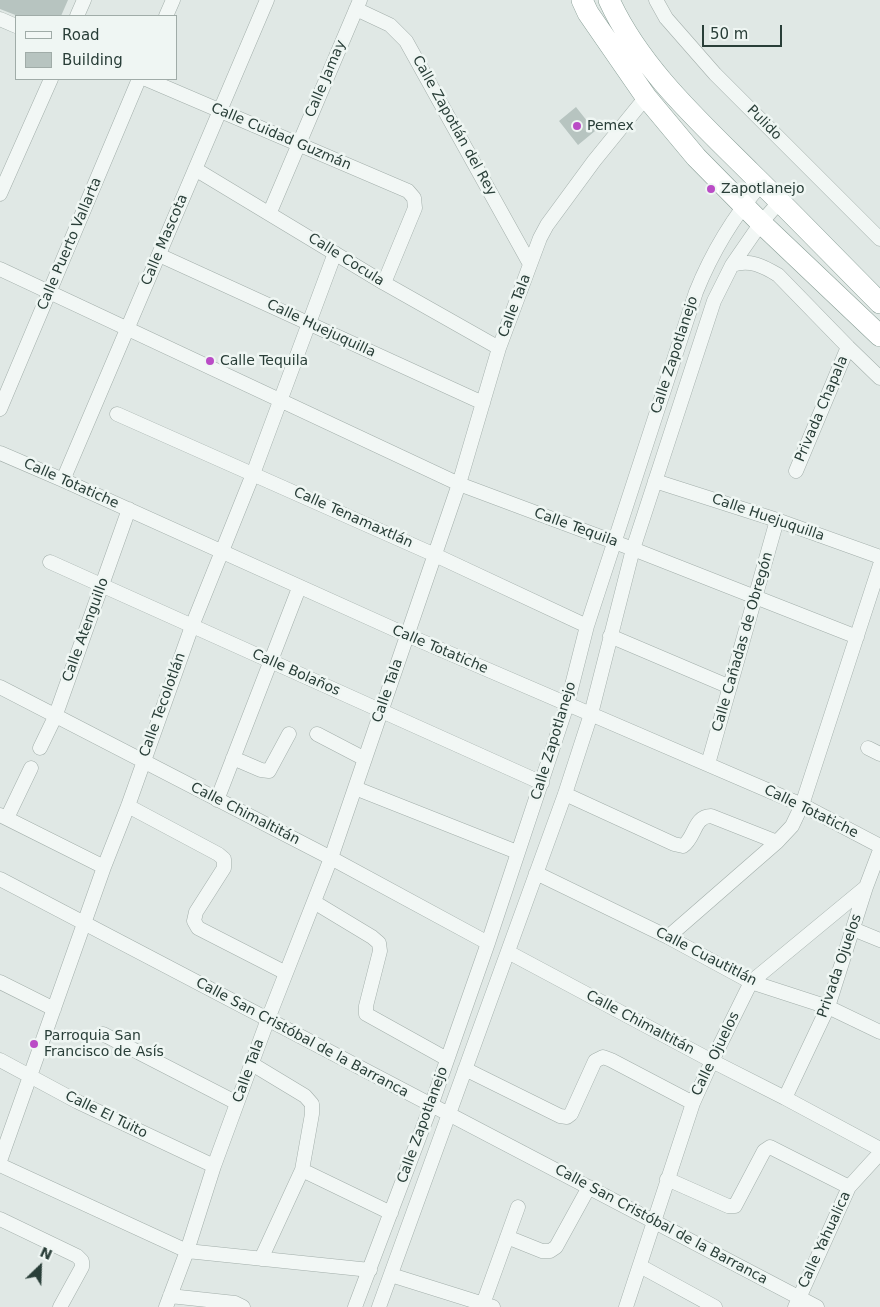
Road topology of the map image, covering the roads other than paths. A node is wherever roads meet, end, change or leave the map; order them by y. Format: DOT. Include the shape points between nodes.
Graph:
graph roads {
  1 [pos="84,0"];
  2 [pos="172,0"];
  3 [pos="267,0"];
  4 [pos="582,0"];
  5 [pos="609,0"];
  6 [pos="656,0"];
  7 [pos="358,5"];
  8 [pos="77,15"];
  9 [pos="166,15"];
  10 [pos="0,19"];
  11 [pos="15,26"];
  12 [pos="51,80"];
  13 [pos="139,80"];
  14 [pos="148,80"];
  15 [pos="646,97"];
  16 [pos="220,110"];
  17 [pos="299,144"];
  18 [pos="195,169"];
  19 [pos="762,183"];
  20 [pos="0,194"];
  21 [pos="780,201"];
  22 [pos="743,205"];
  23 [pos="270,212"];
  24 [pos="761,223"];
  25 [pos="880,239"];
  26 [pos="335,253"];
  27 [pos="159,255"];
  28 [pos="530,264"];
  29 [pos="732,265"];
  30 [pos="0,269"];
  31 [pos="384,283"];
  32 [pos="50,293"];
  33 [pos="880,303"];
  34 [pos="309,323"];
  35 [pos="127,329"];
  36 [pos="880,336"];
  37 [pos="848,347"];
  38 [pos="499,348"];
  39 [pos="880,378"];
  40 [pos="280,401"];
  41 [pos="483,403"];
  42 [pos="0,409"];
  43 [pos="117,414"];
  44 [pos="0,453"];
  45 [pos="796,471"];
  46 [pos="253,474"];
  47 [pos="63,480"];
  48 [pos="655,480"];
  49 [pos="459,484"];
  50 [pos="129,509"];
  51 [pos="777,520"];
  52 [pos="614,543"];
  53 [pos="633,549"];
  54 [pos="221,551"];
  55 [pos="435,555"];
  56 [pos="880,557"];
  57 [pos="50,562"];
  58 [pos="880,565"];
  59 [pos="102,585"];
  60 [pos="299,588"];
  61 [pos="755,597"];
  62 [pos="192,626"];
  63 [pos="587,626"];
  64 [pos="407,636"];
  65 [pos="610,636"];
  66 [pos="857,637"];
  67 [pos="270,662"];
  68 [pos="730,687"];
  69 [pos="0,688"];
  70 [pos="567,704"];
  71 [pos="381,711"];
  72 [pos="591,714"];
  73 [pos="55,717"];
  74 [pos="289,734"];
  75 [pos="317,734"];
  76 [pos="40,748"];
  77 [pos="233,758"];
  78 [pos="365,759"];
  79 [pos="143,762"];
  80 [pos="708,764"];
  81 [pos="31,768"];
  82 [pos="542,783"];
  83 [pos="355,788"];
  84 [pos="565,794"];
  85 [pos="217,800"];
  86 [pos="802,805"];
  87 [pos="128,806"];
  88 [pos="4,816"];
  89 [pos="777,842"];
  90 [pos="880,848"];
  91 [pos="517,852"];
  92 [pos="331,858"];
  93 [pos="104,867"];
  94 [pos="536,873"];
  95 [pos="0,879"];
  96 [pos="866,887"];
  97 [pos="314,902"];
  98 [pos="85,923"];
  99 [pos="853,928"];
  100 [pos="668,937"];
  101 [pos="880,940"];
  102 [pos="488,943"];
  103 [pos="508,952"];
  104 [pos="286,973"];
  105 [pos="0,982"];
  106 [pos="751,982"];
  107 [pos="828,1007"];
  108 [pos="54,1009"];
  109 [pos="268,1019"];
  110 [pos="880,1032"];
  111 [pos="103,1034"];
  112 [pos="447,1059"];
  113 [pos="0,1060"];
  114 [pos="712,1061"];
  115 [pos="252,1064"];
  116 [pos="466,1069"];
  117 [pos="30,1076"];
  118 [pos="785,1098"];
  119 [pos="237,1103"];
  120 [pos="693,1104"];
  121 [pos="431,1106"];
  122 [pos="449,1114"];
  123 [pos="880,1149"];
  124 [pos="880,1153"];
  125 [pos="0,1161"];
  126 [pos="0,1165"];
  127 [pos="214,1166"];
  128 [pos="302,1170"];
  129 [pos="667,1179"];
  130 [pos="850,1187"];
  131 [pos="589,1188"];
  132 [pos="518,1207"];
  133 [pos="391,1213"];
  134 [pos="0,1219"];
  135 [pos="655,1222"];
  136 [pos="507,1237"];
  137 [pos="187,1251"];
  138 [pos="261,1259"];
  139 [pos="640,1266"];
  140 [pos="370,1270"];
  141 [pos="391,1276"];
  142 [pos="168,1302"];
  143 [pos="797,1302"];
  144 [pos="488,1305"];
  145 [pos="60,1307"];
  146 [pos="243,1307"];
  147 [pos="355,1307"];
  148 [pos="379,1307"];
  149 [pos="626,1307"];
  150 [pos="715,1307"];
  151 [pos="817,1307"];
  1 -- 8 [label="street"];
  2 -- 9 [label="street"];
  3 -- 16 [label="street, Calle Mascota"];
  4 -- 15 [label="highway"];
  5 -- 19 [label="highway" via="658,77"];
  6 -- 25 [label="street, Pulido" via="666,18 715,74"];
  7 -- 17 [label="street, Calle Jamay"];
  7 -- 28 [label="street, Calle Zapotlán del Rey" via="390,25 406,41"];
  10 -- 11 [label="street"];
  12 -- 20 [label="street"];
  13 -- 32 [label="street, Calle Puerto Vallarta"];
  14 -- 16 [label="street, Calle Cuidad Guzmán"];
  15 -- 22 [label="highway" via="696,157"];
  15 -- 28 [label="street, Calle Tala" via="547,226"];
  16 -- 17 [label="street, Calle Cuidad Guzmán"];
  16 -- 18 [label="street, Calle Mascota"];
  17 -- 23 [label="street, Calle Jamay"];
  17 -- 31 [label="street, Calle Cuidad Guzmán" via="408,191 414,198 415,208"];
  18 -- 23 [label="street, Calle Cocula"];
  18 -- 27 [label="street, Calle Mascota"];
  19 -- 21 [label="highway"];
  19 -- 22 [label="street, Calle Zapotlanejo"];
  21 -- 24 [label="street, Calle Zapotlanejo"];
  21 -- 33 [label="highway"];
  22 -- 24 [label="highway"];
  22 -- 52 [label="street, Calle Zapotlanejo" via="707,265 696,292"];
  23 -- 26 [label="street, Calle Cocula"];
  24 -- 29 [label="street, Calle Zapotlanejo"];
  24 -- 36 [label="highway"];
  26 -- 31 [label="street, Calle Cocula"];
  26 -- 34 [label="street, Calle Tecolotlán"];
  27 -- 34 [label="street, Calle Huejuquilla"];
  27 -- 35 [label="street, Calle Mascota"];
  28 -- 38 [label="street, Calle Tala"];
  29 -- 37 [label="street" via="752,262 778,276"];
  29 -- 48 [label="street, Calle Zapotlanejo" via="714,301"];
  30 -- 32 [label="street, Calle Tequila"];
  31 -- 38 [label="street, Calle Cocula"];
  32 -- 35 [label="street, Calle Tequila"];
  32 -- 42 [label="street, Calle Puerto Vallarta"];
  34 -- 40 [label="street, Calle Tecolotlán"];
  34 -- 41 [label="street, Calle Huejuquilla"];
  35 -- 40 [label="street, Calle Tequila"];
  35 -- 47 [label="street, Calle Mascota"];
  37 -- 39 [label="street"];
  37 -- 45 [label="street, Privada Chapala"];
  38 -- 41 [label="street, Calle Tala"];
  40 -- 46 [label="street, Calle Tecolotlán"];
  40 -- 49 [label="street, Calle Tequila"];
  41 -- 49 [label="street, Calle Tala"];
  43 -- 46 [label="street, Calle Tenamaxtlán"];
  44 -- 47 [label="street, Calle Totatiche"];
  46 -- 54 [label="street, Calle Tecolotlán"];
  46 -- 55 [label="street, Calle Tenamaxtlán"];
  47 -- 50 [label="street, Calle Totatiche"];
  48 -- 51 [label="street, Calle Huejuquilla"];
  48 -- 53 [label="street, Calle Zapotlanejo"];
  49 -- 52 [label="street, Calle Tequila"];
  49 -- 55 [label="street, Calle Tala"];
  50 -- 54 [label="street, Calle Totatiche"];
  50 -- 59 [label="street, Calle Atenguillo"];
  51 -- 56 [label="street, Calle Huejuquilla"];
  51 -- 61 [label="street, Calle Cañadas de Obregón"];
  52 -- 53 [label="street, Calle Tequila"];
  52 -- 63 [label="street, Calle Zapotlanejo"];
  53 -- 61 [label="street, Calle Tequila"];
  53 -- 65 [label="street, Calle Zapotlanejo"];
  54 -- 60 [label="street, Calle Totatiche"];
  54 -- 62 [label="street, Calle Tecolotlán"];
  55 -- 63 [label="street, Calle Tenamaxtlán"];
  55 -- 64 [label="street, Calle Tala"];
  57 -- 59 [label="street, Calle Bolaños"];
  58 -- 66 [label="street"];
  59 -- 62 [label="street, Calle Bolaños"];
  59 -- 73 [label="street, Calle Atenguillo"];
  60 -- 64 [label="street, Calle Totatiche"];
  60 -- 67 [label="street"];
  61 -- 66 [label="street, Calle Tequila"];
  61 -- 68 [label="street, Calle Cañadas de Obregón"];
  62 -- 67 [label="street, Calle Bolaños"];
  62 -- 79 [label="street, Calle Tecolotlán"];
  63 -- 70 [label="street, Calle Zapotlanejo"];
  64 -- 70 [label="street, Calle Totatiche"];
  64 -- 71 [label="street, Calle Tala"];
  65 -- 68 [label="street"];
  65 -- 72 [label="street, Calle Zapotlanejo"];
  66 -- 86 [label="street"];
  67 -- 71 [label="street, Calle Bolaños"];
  67 -- 77 [label="street"];
  68 -- 80 [label="street, Calle Cañadas de Obregón"];
  69 -- 73 [label="street, Calle Chimaltitán"];
  70 -- 72 [label="street, Calle Totatiche"];
  70 -- 82 [label="street, Calle Zapotlanejo"];
  71 -- 78 [label="street, Calle Tala"];
  71 -- 82 [label="street, Calle Bolaños"];
  72 -- 80 [label="street, Calle Totatiche"];
  72 -- 84 [label="street, Calle Zapotlanejo"];
  73 -- 76 [label="street, Calle Atenguillo"];
  73 -- 79 [label="street, Calle Chimaltitán"];
  74 -- 77 [label="street" via="270,771"];
  75 -- 78 [label="street"];
  77 -- 85 [label="street"];
  78 -- 83 [label="street, Calle Tala"];
  79 -- 85 [label="street, Calle Chimaltitán"];
  79 -- 87 [label="street, Calle Tecolotlán"];
  80 -- 86 [label="street, Calle Totatiche"];
  81 -- 88 [label="street"];
  82 -- 91 [label="street, Calle Zapotlanejo"];
  83 -- 91 [label="street"];
  83 -- 92 [label="street, Calle Tala"];
  84 -- 89 [label="street" via="674,844 683,846 688,843 699,820 705,816"];
  84 -- 94 [label="street, Calle Zapotlanejo"];
  85 -- 92 [label="street, Calle Chimaltitán"];
  86 -- 89 [label="street" via="792,826"];
  86 -- 90 [label="street, Calle Totatiche"];
  87 -- 93 [label="street, Calle Tecolotlán"];
  87 -- 104 [label="street" via="224,859 224,868 196,912 194,921 198,928"];
  88 -- 93 [label="street"];
  89 -- 100 [label="street"];
  90 -- 96 [label="street, Calle Ojuelos"];
  91 -- 102 [label="street, Calle Zapotlanejo"];
  92 -- 97 [label="street, Calle Tala"];
  92 -- 102 [label="street, Calle Chimaltitán"];
  93 -- 98 [label="street, Calle Tecolotlán"];
  94 -- 100 [label="street, Calle Cuautitlán"];
  94 -- 103 [label="street, Calle Zapotlanejo"];
  95 -- 98 [label="street, Calle San Cristóbal de la Barranca"];
  96 -- 99 [label="street, Privada Ojuelos"];
  96 -- 106 [label="street, Calle Ojuelos"];
  97 -- 104 [label="street, Calle Tala"];
  97 -- 112 [label="street" via="378,943 380,951 366,1014"];
  98 -- 108 [label="street, Calle Tecolotlán"];
  98 -- 109 [label="street, Calle San Cristóbal de la Barranca"];
  99 -- 101 [label="street"];
  99 -- 107 [label="street, Privada Ojuelos"];
  100 -- 106 [label="street, Calle Cuautitlán"];
  102 -- 112 [label="street, Calle Zapotlanejo"];
  103 -- 114 [label="street, Calle Chimaltitán"];
  103 -- 116 [label="street, Calle Zapotlanejo"];
  104 -- 109 [label="street, Calle Tala"];
  105 -- 108 [label="street"];
  106 -- 107 [label="street, Calle Cuautitlán"];
  106 -- 114 [label="street, Calle Ojuelos"];
  107 -- 110 [label="street, Calle Cuautitlán"];
  107 -- 118 [label="street, Privada Ojuelos"];
  108 -- 117 [label="street, Calle Tecolotlán"];
  109 -- 115 [label="street, Calle Tala"];
  109 -- 121 [label="street, Calle San Cristóbal de la Barranca"];
  111 -- 119 [label="street"];
  112 -- 121 [label="street, Calle Zapotlanejo"];
  113 -- 117 [label="street, Calle El Tuito"];
  114 -- 118 [label="street, Calle Chimaltitán"];
  114 -- 120 [label="street, Calle Ojuelos"];
  115 -- 119 [label="street, Calle Tala"];
  115 -- 128 [label="street" via="306,1096 312,1104"];
  116 -- 120 [label="street" via="566,1117 571,1114 596,1061 603,1057"];
  116 -- 122 [label="street, Calle Zapotlanejo"];
  117 -- 125 [label="street, Calle Tecolotlán"];
  117 -- 127 [label="street, Calle El Tuito"];
  118 -- 123 [label="street, Calle Chimaltitán"];
  119 -- 127 [label="street, Calle Tala"];
  120 -- 129 [label="street, Calle Ojuelos"];
  121 -- 122 [label="street, Calle San Cristóbal de la Barranca"];
  121 -- 133 [label="street, Calle Zapotlanejo"];
  122 -- 131 [label="street, Calle San Cristóbal de la Barranca"];
  122 -- 141 [label="street, Calle Zapotlanejo"];
  124 -- 130 [label="street, Calle Yahualica"];
  126 -- 137 [label="street"];
  127 -- 137 [label="street, Calle Tala"];
  128 -- 133 [label="street"];
  128 -- 138 [label="street"];
  129 -- 130 [label="street" via="728,1206 735,1206 764,1151 770,1147"];
  129 -- 135 [label="street, Calle Ojuelos"];
  130 -- 143 [label="street, Calle Yahualica"];
  131 -- 135 [label="street, Calle San Cristóbal de la Barranca"];
  131 -- 136 [label="street" via="556,1247 550,1252"];
  132 -- 136 [label="street"];
  133 -- 140 [label="street, Calle Zapotlanejo"];
  134 -- 145 [label="street" via="82,1261"];
  135 -- 139 [label="street, Calle Ojuelos"];
  135 -- 143 [label="street, Calle San Cristóbal de la Barranca"];
  136 -- 144 [label="street"];
  137 -- 138 [label="street"];
  137 -- 142 [label="street, Calle Tala"];
  138 -- 140 [label="street"];
  139 -- 149 [label="street, Calle Ojuelos"];
  139 -- 150 [label="street"];
  140 -- 147 [label="street, Calle Zapotlanejo"];
  141 -- 144 [label="street"];
  141 -- 148 [label="street, Calle Zapotlanejo"];
  142 -- 146 [label="street" via="235,1303"];
  143 -- 151 [label="street, Calle San Cristóbal de la Barranca"];
}
